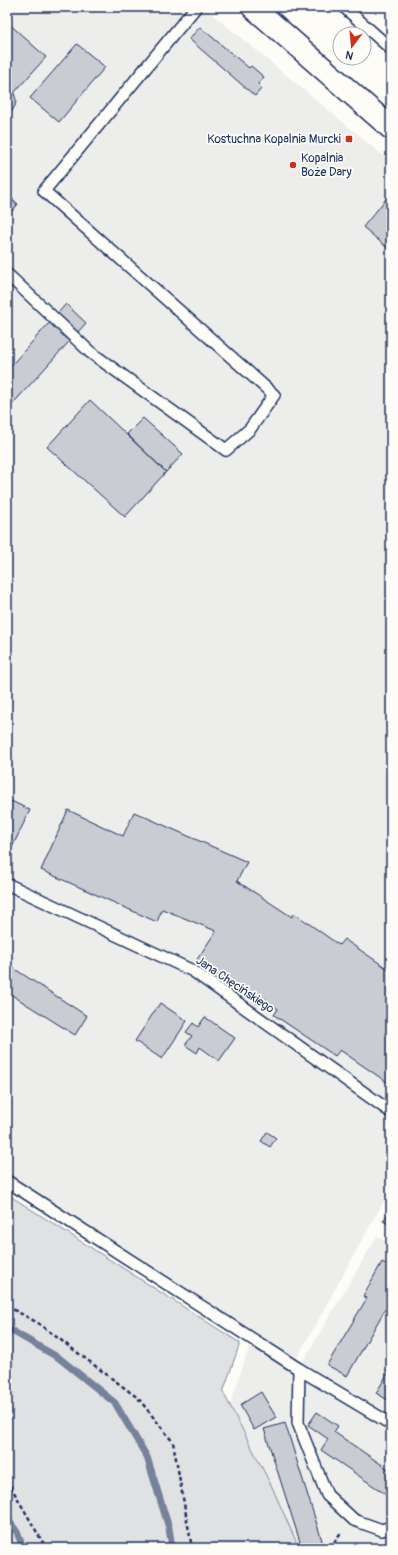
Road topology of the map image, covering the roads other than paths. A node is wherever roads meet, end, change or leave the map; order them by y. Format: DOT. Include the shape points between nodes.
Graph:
graph roads {
  1 [pos="196,7"];
  2 [pos="253,7"];
  3 [pos="344,7"];
  4 [pos="391,49"];
  5 [pos="391,128"];
  6 [pos="7,274"];
  7 [pos="7,884"];
  8 [pos="391,1112"];
  9 [pos="7,1181"];
  10 [pos="299,1369"];
  11 [pos="391,1424"];
  12 [pos="391,1527"];
  1 -- 6 [label="lane" via="44,191 274,395 250,429 226,450 90,352"];
  2 -- 5 [label="street"];
  3 -- 4 [label="lane"];
  7 -- 8 [label="lane, Jana Chęcińskiego" via="192,971"];
  9 -- 10 [label="lane"];
  10 -- 11 [label="lane"];
  10 -- 12 [label="lane" via="298,1423 328,1496 354,1520 382,1530"];
}
